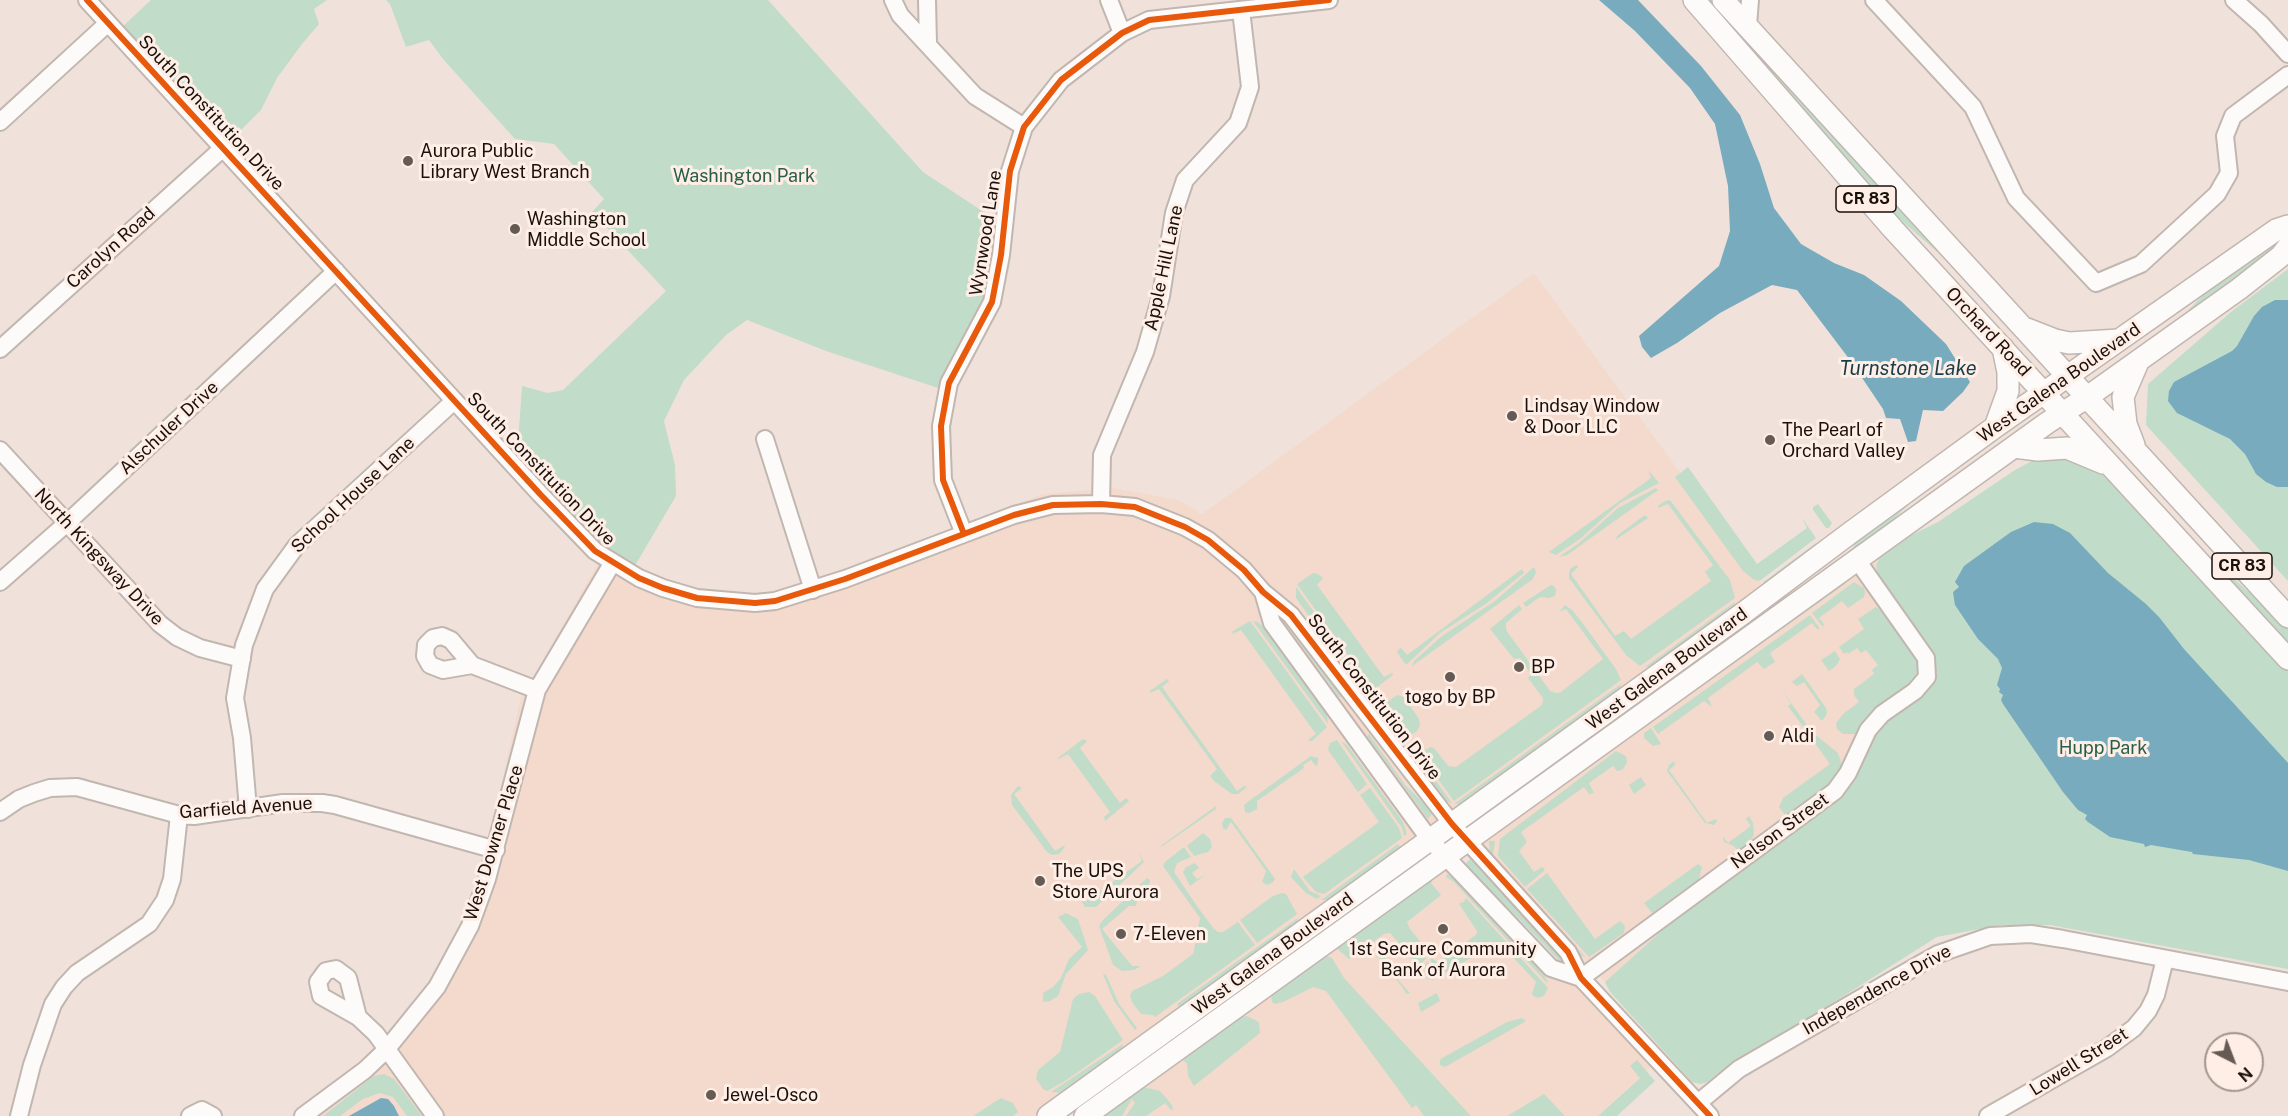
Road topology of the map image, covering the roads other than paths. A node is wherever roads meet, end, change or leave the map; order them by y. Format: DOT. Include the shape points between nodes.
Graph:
graph roads {
  1 [pos="87,0"];
  2 [pos="893,0"];
  3 [pos="927,0"];
  4 [pos="1109,0"];
  5 [pos="1329,0"];
  6 [pos="1694,0"];
  7 [pos="1723,0"];
  8 [pos="1749,0"];
  9 [pos="1874,0"];
  10 [pos="2234,0"];
  11 [pos="1241,10"];
  12 [pos="108,23"];
  13 [pos="1748,26"];
  14 [pos="1122,33"];
  15 [pos="928,44"];
  16 [pos="2288,54"];
  17 [pos="2288,75"];
  18 [pos="0,122"];
  19 [pos="1024,127"];
  20 [pos="223,148"];
  21 [pos="2288,226"];
  22 [pos="2288,247"];
  23 [pos="336,271"];
  24 [pos="2023,327"];
  25 [pos="2120,340"];
  26 [pos="2002,348"];
  27 [pos="0,349"];
  28 [pos="2138,362"];
  29 [pos="2067,377"];
  30 [pos="2044,393"];
  31 [pos="2086,398"];
  32 [pos="454,401"];
  33 [pos="2062,414"];
  34 [pos="1995,427"];
  35 [pos="765,439"];
  36 [pos="2014,447"];
  37 [pos="0,450"];
  38 [pos="2136,452"];
  39 [pos="2110,466"];
  40 [pos="1101,504"];
  41 [pos="67,523"];
  42 [pos="1850,533"];
  43 [pos="964,534"];
  44 [pos="1857,560"];
  45 [pos="613,562"];
  46 [pos="0,582"];
  47 [pos="813,590"];
  48 [pos="1263,592"];
  49 [pos="1804,598"];
  50 [pos="2288,617"];
  51 [pos="242,659"];
  52 [pos="2288,659"];
  53 [pos="472,665"];
  54 [pos="537,690"];
  55 [pos="248,809"];
  56 [pos="0,812"];
  57 [pos="179,815"];
  58 [pos="1452,824"];
  59 [pos="1430,840"];
  60 [pos="1467,841"];
  61 [pos="496,850"];
  62 [pos="1445,856"];
  63 [pos="2165,959"];
  64 [pos="1581,978"];
  65 [pos="2288,982"];
  66 [pos="358,1017"];
  67 [pos="386,1050"];
  68 [pos="1698,1103"];
  69 [pos="20,1116"];
  70 [pos="190,1116"];
  71 [pos="213,1116"];
  72 [pos="303,1116"];
  73 [pos="435,1116"];
  74 [pos="1048,1116"];
  75 [pos="1085,1116"];
  76 [pos="1710,1116"];
  77 [pos="1988,1116"];
  1 -- 12 [label="street, South Constitution Drive"];
  2 -- 15 [label="street" via="900,15"];
  3 -- 15 [label="street"];
  4 -- 14 [label="street"];
  5 -- 11 [label="street, Wynwood Lane"];
  6 -- 26 [label="main road, Orchard Road / CR 83"];
  7 -- 13 [label="main road, Orchard Road / CR 83"];
  8 -- 13 [label="street"];
  9 -- 17 [label="street" via="1973,107 2016,198 2096,284 2140,264 2217,194 2229,173 2225,136 2233,116"];
  10 -- 16 [label="street"];
  11 -- 14 [label="street, Wynwood Lane" via="1149,20"];
  11 -- 40 [label="street, Apple Hill Lane" via="1250,87 1238,123 1185,180 1174,213 1161,296 1145,352 1102,455"];
  12 -- 18 [label="street"];
  12 -- 20 [label="street, South Constitution Drive"];
  13 -- 24 [label="main road, Orchard Road / CR 83"];
  14 -- 19 [label="street, Wynwood Lane" via="1061,80"];
  15 -- 19 [label="street" via="975,96"];
  19 -- 43 [label="street, Wynwood Lane" via="1010,171 992,302 949,383 941,426 943,480"];
  20 -- 23 [label="street, South Constitution Drive"];
  20 -- 27 [label="street, Carolyn Road"];
  21 -- 25 [label="main road, West Galena Boulevard" via="2276,230"];
  22 -- 28 [label="main road, West Galena Boulevard" via="2239,289"];
  23 -- 32 [label="street, South Constitution Drive"];
  23 -- 41 [label="street, Alschuler Drive"];
  24 -- 25 [label="main road" via="2069,343"];
  24 -- 29 [label="main road, Orchard Road / CR 83"];
  25 -- 29 [label="main road, West Galena Boulevard"];
  26 -- 30 [label="main road, Orchard Road / CR 83"];
  26 -- 34 [label="main road" via="2008,391"];
  28 -- 31 [label="main road, West Galena Boulevard"];
  28 -- 38 [label="main road" via="2123,397"];
  29 -- 30 [label="main road, West Galena Boulevard"];
  29 -- 31 [label="main road, Orchard Road / CR 83"];
  30 -- 33 [label="main road, Orchard Road / CR 83"];
  30 -- 34 [label="main road, West Galena Boulevard"];
  31 -- 33 [label="main road, West Galena Boulevard"];
  31 -- 38 [label="main road, Orchard Road / CR 83"];
  32 -- 45 [label="street, South Constitution Drive" via="587,543"];
  32 -- 51 [label="street, School House Lane" via="317,525 283,562 257,607"];
  33 -- 36 [label="main road, West Galena Boulevard"];
  33 -- 39 [label="main road, Orchard Road / CR 83"];
  34 -- 42 [label="main road, West Galena Boulevard"];
  35 -- 47 [label="street"];
  36 -- 39 [label="main road" via="2067,448"];
  36 -- 44 [label="main road, West Galena Boulevard"];
  37 -- 41 [label="street, North Kingsway Drive"];
  38 -- 50 [label="main road, Orchard Road / CR 83"];
  39 -- 52 [label="main road, Orchard Road / CR 83"];
  40 -- 43 [label="street, South Constitution Drive" via="1053,505"];
  40 -- 48 [label="street, South Constitution Drive" via="1135,507 1185,527 1223,552"];
  41 -- 46 [label="street, Alschuler Drive"];
  41 -- 51 [label="street, North Kingsway Drive" via="168,631 200,648"];
  42 -- 49 [label="main road" via="1843,554 1817,575"];
  42 -- 58 [label="main road, West Galena Boulevard"];
  43 -- 47 [label="street, South Constitution Drive"];
  44 -- 49 [label="main road, West Galena Boulevard"];
  44 -- 64 [label="street, Nelson Street" via="1926,658 1927,677 1868,730 1848,773 1834,791"];
  45 -- 47 [label="street, South Constitution Drive" via="655,585 697,598 755,603"];
  45 -- 54 [label="street, West Downer Place"];
  48 -- 58 [label="street, South Constitution Drive" via="1292,615"];
  48 -- 59 [label="street, South Constitution Drive" via="1272,623"];
  49 -- 60 [label="main road, West Galena Boulevard"];
  51 -- 55 [label="street, School House Lane" via="235,698"];
  53 -- 54 [label="street"];
  54 -- 61 [label="street, West Downer Place"];
  55 -- 57 [label="street, Garfield Avenue"];
  55 -- 61 [label="street, Garfield Avenue" via="295,803 335,805"];
  56 -- 57 [label="street, Garfield Avenue" via="34,793 77,786"];
  57 -- 69 [label="street" via="172,879 165,900 149,924 77,973 64,987 50,1014 23,1095"];
  58 -- 59 [label="main road, West Galena Boulevard"];
  58 -- 60 [label="street, South Constitution Drive"];
  59 -- 62 [label="street, South Constitution Drive"];
  59 -- 74 [label="main road, West Galena Boulevard"];
  60 -- 62 [label="main road, West Galena Boulevard"];
  60 -- 64 [label="street, South Constitution Drive" via="1568,952"];
  61 -- 67 [label="street, West Downer Place" via="470,926 437,987"];
  62 -- 64 [label="street, South Constitution Drive" via="1551,968"];
  62 -- 75 [label="main road, West Galena Boulevard"];
  63 -- 65 [label="street, Independence Drive"];
  63 -- 68 [label="street, Independence Drive" via="2031,934 1990,936 1965,943 1938,954 1739,1069"];
  63 -- 77 [label="street, Lowell Street" via="2156,995 2134,1028 2108,1048"];
  64 -- 68 [label="street"];
  66 -- 67 [label="street"];
  67 -- 72 [label="street, West Downer Place"];
  67 -- 73 [label="street"];
  68 -- 76 [label="street"];
  70 -- 71 [label="street" via="202,1110"];
}
